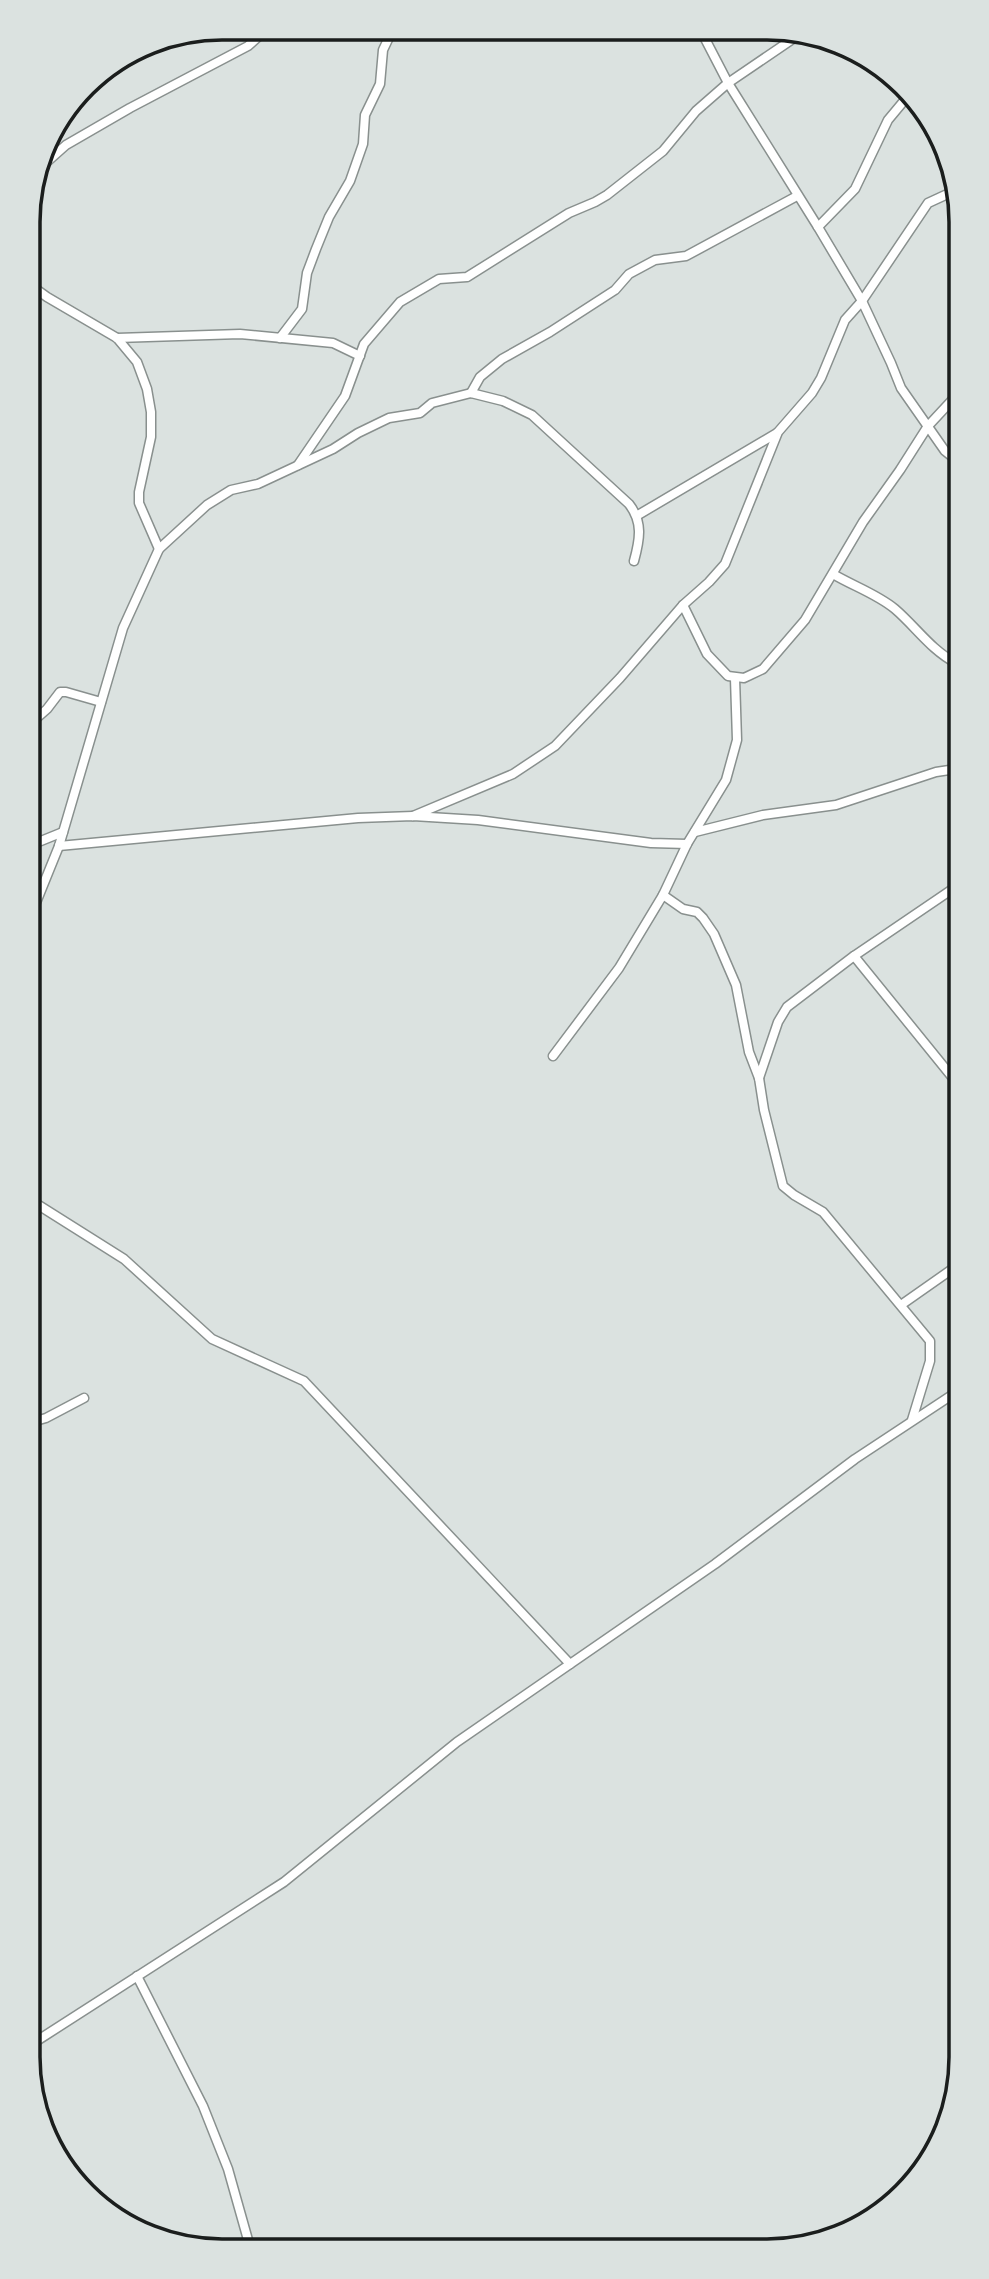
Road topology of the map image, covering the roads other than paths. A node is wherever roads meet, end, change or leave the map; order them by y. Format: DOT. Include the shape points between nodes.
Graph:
graph roads {
  1 [pos="254,40"];
  2 [pos="388,40"];
  3 [pos="706,40"];
  4 [pos="789,42"];
  5 [pos="728,83"];
  6 [pos="903,102"];
  7 [pos="52,157"];
  8 [pos="946,195"];
  9 [pos="797,196"];
  10 [pos="818,227"];
  11 [pos="41,293"];
  12 [pos="862,301"];
  13 [pos="117,338"];
  14 [pos="280,338"];
  15 [pos="360,356"];
  16 [pos="471,393"];
  17 [pos="949,404"];
  18 [pos="928,426"];
  19 [pos="778,432"];
  20 [pos="949,453"];
  21 [pos="298,465"];
  22 [pos="638,515"];
  23 [pos="159,549"];
  24 [pos="634,561"];
  25 [pos="833,574"];
  26 [pos="683,605"];
  27 [pos="949,659"];
  28 [pos="735,678"];
  29 [pos="102,702"];
  30 [pos="41,715"];
  31 [pos="949,770"];
  32 [pos="413,816"];
  33 [pos="63,832"];
  34 [pos="695,832"];
  35 [pos="41,841"];
  36 [pos="687,844"];
  37 [pos="59,846"];
  38 [pos="41,891"];
  39 [pos="949,892"];
  40 [pos="663,895"];
  41 [pos="854,956"];
  42 [pos="553,1056"];
  43 [pos="949,1073"];
  44 [pos="759,1078"];
  45 [pos="40,1206"];
  46 [pos="948,1272"];
  47 [pos="901,1306"];
  48 [pos="948,1397"];
  49 [pos="84,1398"];
  50 [pos="40,1420"];
  51 [pos="911,1420"];
  52 [pos="570,1664"];
  53 [pos="137,1976"];
  54 [pos="40,2038"];
  55 [pos="248,2239"];
  1 -- 7 [label="street" via="66,145"];
  2 -- 14 [label="street" via="380,84 365,115 363,144 350,181 329,217 307,273 303,309"];
  3 -- 5 [label="street"];
  4 -- 5 [label="street"];
  5 -- 9 [label="street"];
  5 -- 15 [label="street" via="696,111 663,151 595,202 569,213 467,277 439,279 400,302 364,344"];
  6 -- 10 [label="street" via="888,120 855,189"];
  8 -- 12 [label="street" via="928,204"];
  9 -- 10 [label="street"];
  9 -- 16 [label="street" via="686,256 655,260 629,274 615,290 496,363"];
  10 -- 12 [label="street"];
  11 -- 13 [label="street"];
  12 -- 18 [label="street" via="901,388"];
  12 -- 19 [label="street" via="845,320 812,393"];
  13 -- 14 [label="street" via="240,334"];
  13 -- 23 [label="street" via="137,362 147,389 151,436 139,503"];
  14 -- 15 [label="street" via="338,344"];
  15 -- 21 [label="street" via="345,396"];
  16 -- 21 [label="street" via="432,403 420,413 388,418"];
  16 -- 22 [label="street" via="532,415"];
  17 -- 18 [label="street"];
  18 -- 20 [label="street"];
  18 -- 25 [label="street"];
  19 -- 22 [label="street"];
  19 -- 26 [label="street" via="725,564"];
  21 -- 23 [label="street" via="258,484 231,490 207,505"];
  22 -- 24 [label="street"];
  23 -- 29 [label="street" via="123,628"];
  25 -- 27 [label="street" via="892,607"];
  25 -- 28 [label="street" via="805,620 773,659 752,675"];
  26 -- 28 [label="street" via="707,654"];
  26 -- 32 [label="street" via="555,746 513,774"];
  28 -- 34 [label="street" via="737,740 732,760"];
  29 -- 30 [label="street" via="60,692"];
  29 -- 33 [label="street"];
  31 -- 34 [label="street" via="836,805 763,815"];
  32 -- 36 [label="street"];
  32 -- 37 [label="street"];
  33 -- 35 [label="street"];
  33 -- 37 [label="street"];
  34 -- 36 [label="street"];
  36 -- 40 [label="street"];
  37 -- 38 [label="street"];
  39 -- 41 [label="street"];
  40 -- 42 [label="street" via="619,968"];
  40 -- 44 [label="street" via="701,915 714,934 736,985 751,1061"];
  41 -- 43 [label="street"];
  41 -- 44 [label="street" via="787,1007"];
  44 -- 47 [label="street" via="783,1185 823,1212"];
  45 -- 52 [label="street" via="124,1259 212,1339 304,1381"];
  46 -- 47 [label="street"];
  47 -- 51 [label="street" via="932,1348"];
  48 -- 51 [label="street"];
  49 -- 50 [label="street"];
  51 -- 52 [label="street"];
  52 -- 53 [label="street" via="457,1742 285,1882"];
  53 -- 54 [label="street"];
  53 -- 55 [label="street" via="203,2106 228,2169"];
}
